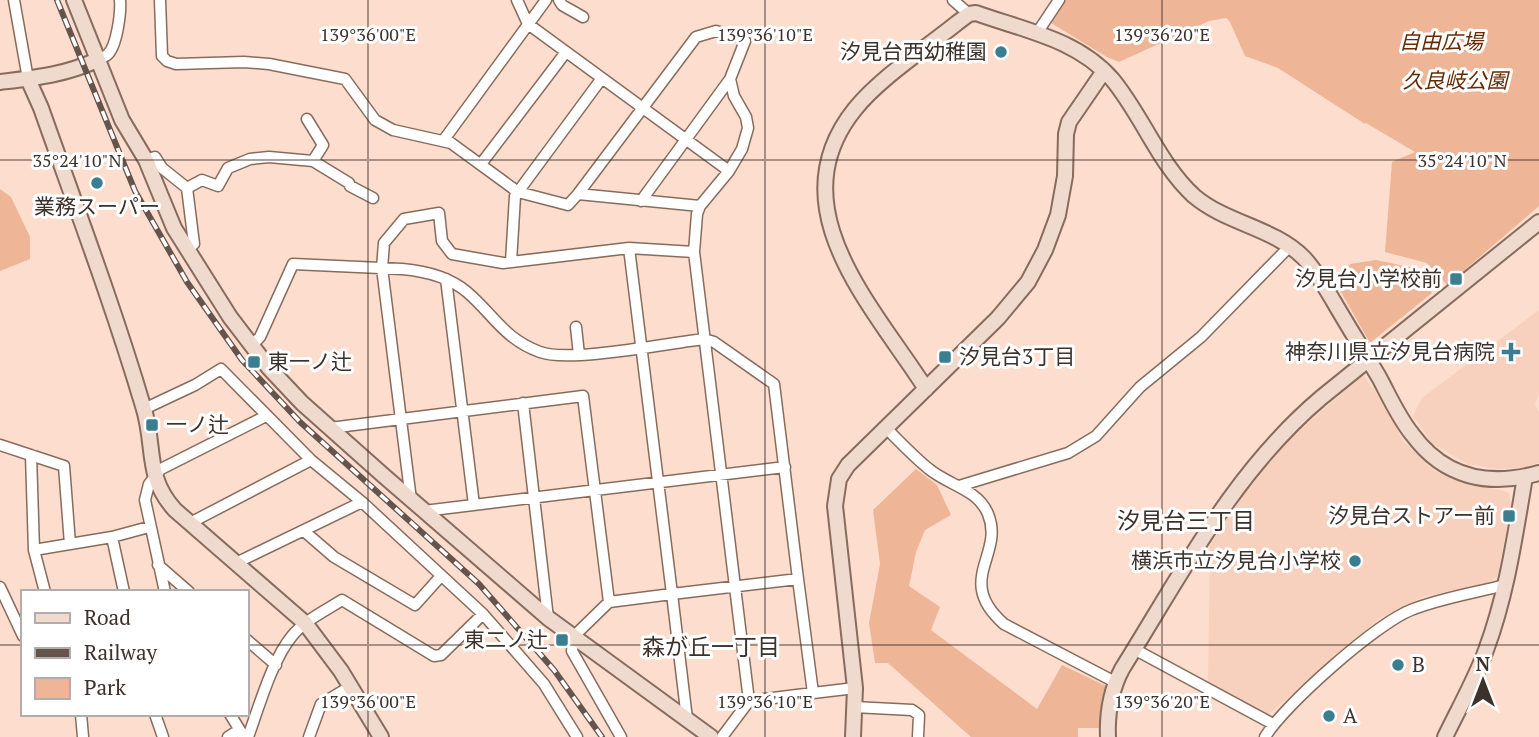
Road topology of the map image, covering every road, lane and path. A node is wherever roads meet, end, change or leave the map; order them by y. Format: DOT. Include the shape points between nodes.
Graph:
graph roads {
  1 [pos="14,0"];
  2 [pos="74,0"];
  3 [pos="120,0"];
  4 [pos="160,0"];
  5 [pos="517,0"];
  6 [pos="546,0"];
  7 [pos="559,0"];
  8 [pos="953,0"];
  9 [pos="1059,0"];
  10 [pos="970,14"];
  11 [pos="583,17"];
  12 [pos="528,24"];
  13 [pos="1037,33"];
  14 [pos="566,52"];
  15 [pos="97,60"];
  16 [pos="1104,71"];
  17 [pos="602,78"];
  18 [pos="28,79"];
  19 [pos="730,79"];
  20 [pos="0,82"];
  21 [pos="643,108"];
  22 [pos="307,119"];
  23 [pos="686,140"];
  24 [pos="443,141"];
  25 [pos="146,160"];
  26 [pos="313,161"];
  27 [pos="481,164"];
  28 [pos="729,171"];
  29 [pos="187,188"];
  30 [pos="518,192"];
  31 [pos="578,194"];
  32 [pos="373,198"];
  33 [pos="641,201"];
  34 [pos="700,206"];
  35 [pos="1539,222"];
  36 [pos="1290,246"];
  37 [pos="187,248"];
  38 [pos="629,248"];
  39 [pos="694,252"];
  40 [pos="510,262"];
  41 [pos="382,268"];
  42 [pos="446,279"];
  43 [pos="576,327"];
  44 [pos="704,339"];
  45 [pos="251,346"];
  46 [pos="642,347"];
  47 [pos="579,355"];
  48 [pos="1369,360"];
  49 [pos="926,389"];
  50 [pos="523,403"];
  51 [pos="144,409"];
  52 [pos="462,411"];
  53 [pos="266,416"];
  54 [pos="400,419"];
  55 [pos="330,428"];
  56 [pos="886,428"];
  57 [pos="0,445"];
  58 [pos="31,455"];
  59 [pos="311,460"];
  60 [pos="785,467"];
  61 [pos="721,475"];
  62 [pos="1532,475"];
  63 [pos="154,476"];
  64 [pos="659,482"];
  65 [pos="959,486"];
  66 [pos="596,490"];
  67 [pos="534,498"];
  68 [pos="411,500"];
  69 [pos="362,502"];
  70 [pos="474,505"];
  71 [pos="424,511"];
  72 [pos="190,523"];
  73 [pos="149,527"];
  74 [pos="304,531"];
  75 [pos="112,537"];
  76 [pos="70,544"];
  77 [pos="34,550"];
  78 [pos="236,563"];
  79 [pos="158,565"];
  80 [pos="441,576"];
  81 [pos="798,579"];
  82 [pos="1505,585"];
  83 [pos="0,587"];
  84 [pos="735,587"];
  85 [pos="44,590"];
  86 [pos="124,590"];
  87 [pos="164,590"];
  88 [pos="187,590"];
  89 [pos="672,594"];
  90 [pos="609,602"];
  91 [pos="482,614"];
  92 [pos="548,618"];
  93 [pos="306,623"];
  94 [pos="21,632"];
  95 [pos="573,637"];
  96 [pos="248,641"];
  97 [pos="1134,649"];
  98 [pos="276,665"];
  99 [pos="1115,682"];
  100 [pos="351,686"];
  101 [pos="855,688"];
  102 [pos="813,693"];
  103 [pos="749,701"];
  104 [pos="854,707"];
  105 [pos="81,716"];
  106 [pos="158,716"];
  107 [pos="231,716"];
  108 [pos="687,719"];
  109 [pos="1273,724"];
  110 [pos="244,734"];
  111 [pos="83,737"];
  112 [pos="163,737"];
  113 [pos="228,737"];
  114 [pos="310,737"];
  115 [pos="381,737"];
  116 [pos="577,737"];
  117 [pos="621,737"];
  118 [pos="711,737"];
  119 [pos="722,737"];
  120 [pos="853,737"];
  121 [pos="918,737"];
  122 [pos="1108,737"];
  123 [pos="1265,737"];
  124 [pos="1445,737"];
  1 -- 18 [label="street"];
  2 -- 15 [label="street"];
  3 -- 15 [label="street" via="113,48"];
  4 -- 24 [label="street" via="162,56 167,61 269,64 345,79 375,120 394,130"];
  5 -- 12 [label="street"];
  6 -- 12 [label="street"];
  7 -- 11 [label="street"];
  8 -- 10 [label="street"];
  9 -- 13 [label="street"];
  10 -- 13 [label="street"];
  10 -- 49 [label="street" via="854,110 838,138 825,179 827,216 842,260"];
  12 -- 14 [label="street"];
  12 -- 24 [label="street"];
  13 -- 16 [label="street" via="1075,49"];
  14 -- 17 [label="street"];
  14 -- 27 [label="street"];
  15 -- 18 [label="street" via="74,71"];
  15 -- 25 [label="street" via="122,120"];
  16 -- 36 [label="street" via="1195,196 1228,219"];
  16 -- 49 [label="street" via="1069,122 1058,215 1036,269 1006,309"];
  17 -- 21 [label="street"];
  17 -- 30 [label="street"];
  18 -- 20 [label="street"];
  18 -- 51 [label="street"];
  19 -- 21 [label="street" via="745,41 724,32 706,33 696,37"];
  19 -- 23 [label="street"];
  19 -- 28 [label="street" via="748,128"];
  21 -- 23 [label="street"];
  21 -- 31 [label="street"];
  22 -- 26 [label="street" via="323,145"];
  23 -- 28 [label="street"];
  23 -- 33 [label="street"];
  24 -- 27 [label="street"];
  25 -- 29 [label="street" via="155,158"];
  25 -- 37 [label="street"];
  26 -- 29 [label="street" via="250,159 228,168 218,186 202,180"];
  26 -- 32 [label="street"];
  27 -- 30 [label="street"];
  28 -- 34 [label="street"];
  29 -- 37 [label="street" via="194,244"];
  30 -- 31 [label="street" via="568,205"];
  30 -- 40 [label="street"];
  31 -- 33 [label="street"];
  33 -- 34 [label="street"];
  34 -- 39 [label="street"];
  35 -- 48 [label="street"];
  36 -- 48 [label="street" via="1311,267"];
  36 -- 65 [label="street" via="1200,337 1140,387 1096,436 1068,453"];
  37 -- 45 [label="street"];
  38 -- 39 [label="street"];
  38 -- 40 [label="street"];
  38 -- 46 [label="street"];
  39 -- 44 [label="street"];
  40 -- 41 [label="street" via="452,254 442,241 439,213 404,219 384,243"];
  41 -- 42 [label="street" via="418,270"];
  41 -- 45 [label="street" via="293,264 260,337"];
  41 -- 54 [label="street"];
  42 -- 47 [label="street" via="527,347 543,354"];
  42 -- 52 [label="street"];
  43 -- 47 [label="street"];
  44 -- 46 [label="street"];
  44 -- 60 [label="street" via="774,384"];
  44 -- 61 [label="street"];
  45 -- 55 [label="street"];
  46 -- 47 [label="street"];
  46 -- 64 [label="street"];
  48 -- 62 [label="street" via="1412,435 1449,468 1481,479"];
  48 -- 97 [label="street" via="1300,415 1263,453 1229,497"];
  49 -- 56 [label="street"];
  50 -- 52 [label="street"];
  50 -- 66 [label="street" via="583,396"];
  50 -- 67 [label="street"];
  51 -- 53 [label="street" via="221,369"];
  51 -- 63 [label="street"];
  52 -- 54 [label="street"];
  52 -- 70 [label="street"];
  53 -- 59 [label="street"];
  53 -- 63 [label="street"];
  54 -- 55 [label="street"];
  54 -- 68 [label="street"];
  55 -- 68 [label="street"];
  56 -- 65 [label="street" via="930,470"];
  56 -- 101 [label="street" via="848,465 835,496"];
  57 -- 58 [label="street"];
  58 -- 76 [label="street" via="64,466"];
  58 -- 77 [label="street"];
  59 -- 69 [label="street"];
  59 -- 72 [label="street"];
  60 -- 61 [label="street"];
  60 -- 81 [label="street"];
  61 -- 64 [label="street"];
  61 -- 84 [label="street"];
  62 -- 82 [label="street"];
  63 -- 72 [label="street" via="162,496"];
  63 -- 73 [label="street" via="145,491"];
  64 -- 66 [label="street"];
  64 -- 89 [label="street"];
  65 -- 99 [label="street" via="983,504 991,524 981,578 991,612 1004,624"];
  66 -- 67 [label="street"];
  66 -- 90 [label="street"];
  67 -- 70 [label="street"];
  67 -- 92 [label="street"];
  68 -- 71 [label="street"];
  69 -- 74 [label="street"];
  69 -- 80 [label="street"];
  70 -- 71 [label="street"];
  71 -- 92 [label="street"];
  72 -- 78 [label="street"];
  73 -- 75 [label="street"];
  73 -- 79 [label="street"];
  74 -- 78 [label="street"];
  74 -- 80 [label="street" via="334,557 415,605"];
  75 -- 76 [label="street"];
  75 -- 86 [label="street"];
  76 -- 77 [label="street"];
  77 -- 85 [label="street"];
  78 -- 93 [label="street"];
  79 -- 87 [label="street"];
  79 -- 88 [label="street"];
  80 -- 91 [label="street"];
  81 -- 84 [label="street"];
  81 -- 102 [label="street"];
  82 -- 109 [label="street" via="1428,604 1395,618"];
  82 -- 124 [label="street" via="1486,651"];
  83 -- 94 [label="street"];
  84 -- 89 [label="street"];
  84 -- 103 [label="street"];
  89 -- 90 [label="street"];
  89 -- 108 [label="street"];
  90 -- 95 [label="street"];
  91 -- 93 [label="street" via="441,655 434,656 342,600"];
  91 -- 116 [label="street" via="544,684"];
  92 -- 95 [label="street"];
  93 -- 98 [label="street" via="291,637"];
  93 -- 100 [label="street"];
  95 -- 108 [label="street"];
  95 -- 117 [label="street" via="572,651"];
  96 -- 98 [label="street"];
  97 -- 99 [label="street"];
  97 -- 109 [label="street"];
  98 -- 110 [label="street"];
  99 -- 122 [label="street"];
  100 -- 114 [label="street" via="321,704"];
  100 -- 115 [label="street"];
  101 -- 102 [label="street"];
  101 -- 104 [label="street"];
  102 -- 103 [label="street"];
  103 -- 119 [label="street"];
  104 -- 120 [label="street"];
  104 -- 121 [label="street" via="912,710 919,715"];
  105 -- 111 [label="street"];
  106 -- 112 [label="street"];
  107 -- 110 [label="street"];
  108 -- 118 [label="street"];
  109 -- 123 [label="street"];
  110 -- 113 [label="street"];
}
